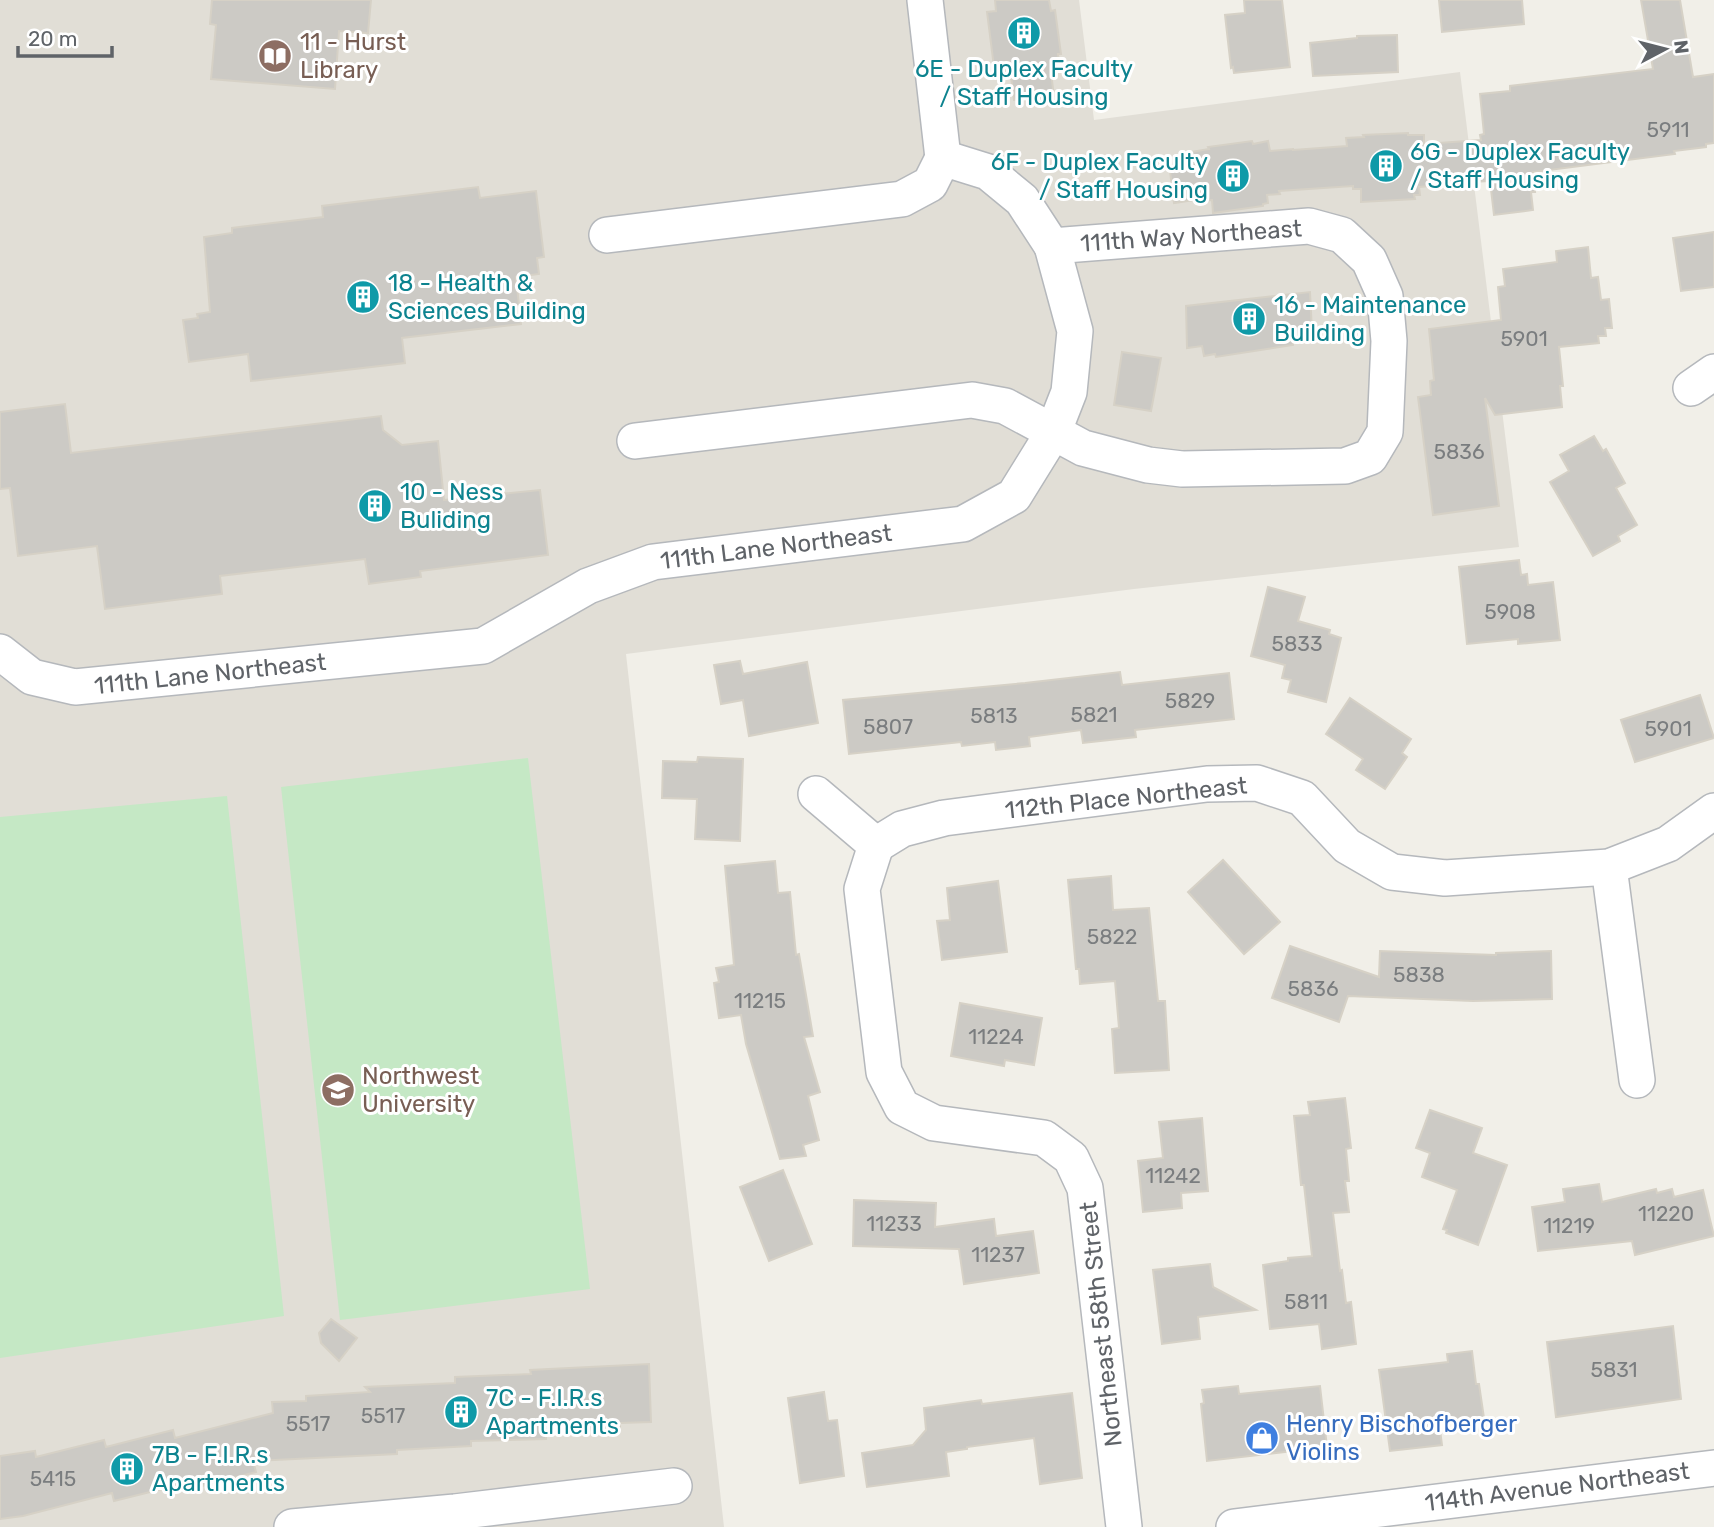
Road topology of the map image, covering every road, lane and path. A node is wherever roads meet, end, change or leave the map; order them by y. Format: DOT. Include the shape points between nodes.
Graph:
graph roads {
  1 [pos="925,0"];
  2 [pos="943,158"];
  3 [pos="607,235"];
  4 [pos="1052,246"];
  5 [pos="1053,433"];
  6 [pos="635,441"];
  7 [pos="0,652"];
  8 [pos="816,794"];
  9 [pos="1714,811"];
  10 [pos="876,845"];
  11 [pos="1609,867"];
  12 [pos="1637,1080"];
  13 [pos="1714,1468"];
  14 [pos="674,1486"];
  15 [pos="292,1527"];
  16 [pos="1124,1527"];
  17 [pos="1234,1527"];
  1 -- 2 [label="street"];
  2 -- 3 [label="street" via="930,184 902,199"];
  2 -- 4 [label="street, 111th Way Northeast" via="988,172 1022,201"];
  4 -- 5 [label="street, 111th Lane Northeast" via="1075,331 1069,392"];
  4 -- 5 [label="street, 111th Way Northeast" via="1309,226 1342,234 1369,260 1385,296 1389,341 1385,432 1370,457 1345,466 1182,469 1083,447"];
  5 -- 6 [label="street, 111th Way Northeast" via="1006,406 972,400"];
  5 -- 7 [label="street, 111th Lane Northeast" via="1014,496 963,524 653,562 587,586 483,646 75,687 32,677"];
  8 -- 10 [label="street"];
  9 -- 11 [label="street, 112th Place Northeast" via="1668,844"];
  10 -- 11 [label="street, 112th Place Northeast" via="902,829 944,818 1207,784 1257,783 1302,798 1347,846 1392,872 1445,878"];
  10 -- 16 [label="street, Northeast 58th Street" via="862,889 884,1072 902,1107 934,1123 1044,1138 1071,1158 1085,1188"];
  11 -- 12 [label="street"];
  13 -- 17 [label="street, 114th Avenue Northeast"];
  14 -- 15 [label="street"];
}
